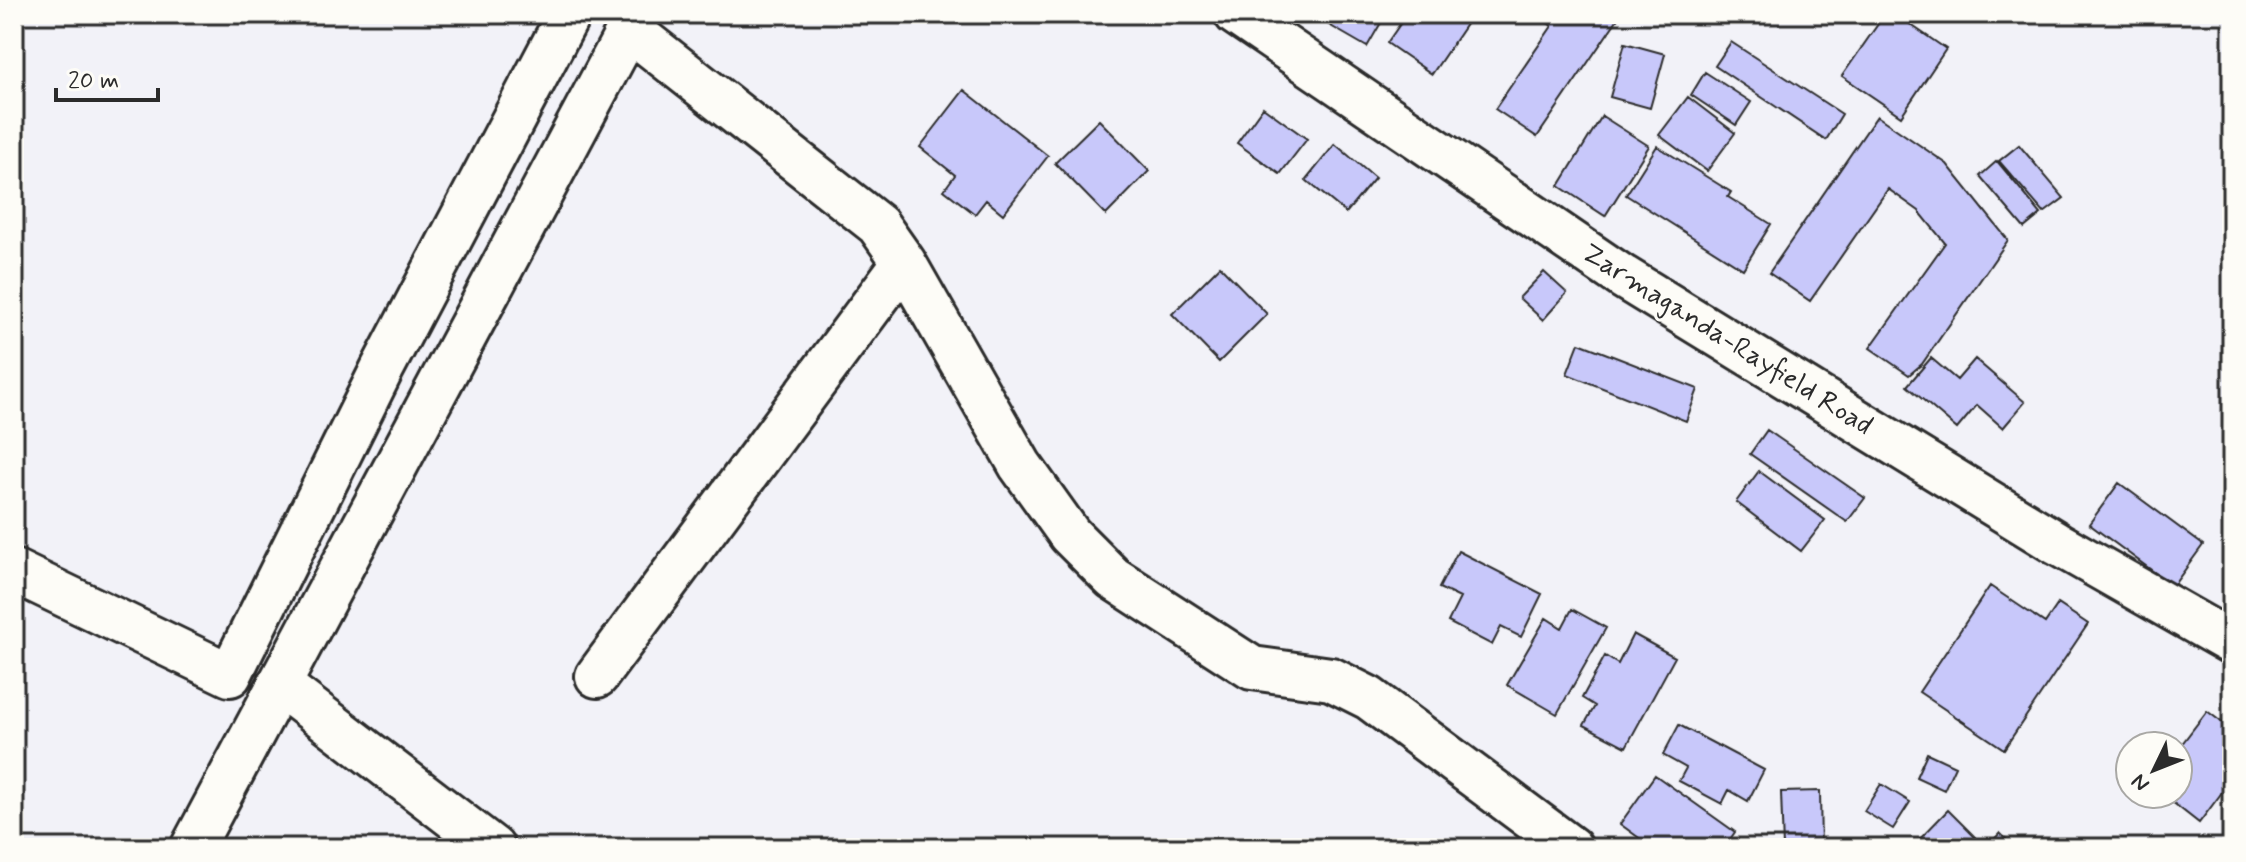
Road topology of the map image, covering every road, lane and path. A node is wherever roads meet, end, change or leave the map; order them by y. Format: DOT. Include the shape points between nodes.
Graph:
graph roads {
  1 [pos="569,14"];
  2 [pos="1246,17"];
  3 [pos="633,22"];
  4 [pos="904,262"];
  5 [pos="14,571"];
  6 [pos="2232,643"];
  7 [pos="597,676"];
  8 [pos="279,684"];
  9 [pos="192,848"];
  10 [pos="493,848"];
  11 [pos="1571,848"];
  1 -- 5 [label="street" via="382,369 230,675"];
  2 -- 6 [label="street, Zarmaganda-Rayfield Road" via="1623,277 2058,544"];
  3 -- 4 [label="street" via="878,225"];
  3 -- 8 [label="street"];
  4 -- 7 [label="street"];
  4 -- 11 [label="street" via="1020,465 1070,535 1113,578 1252,668 1331,679 1369,698"];
  8 -- 9 [label="street"];
  8 -- 10 [label="street"];
}
